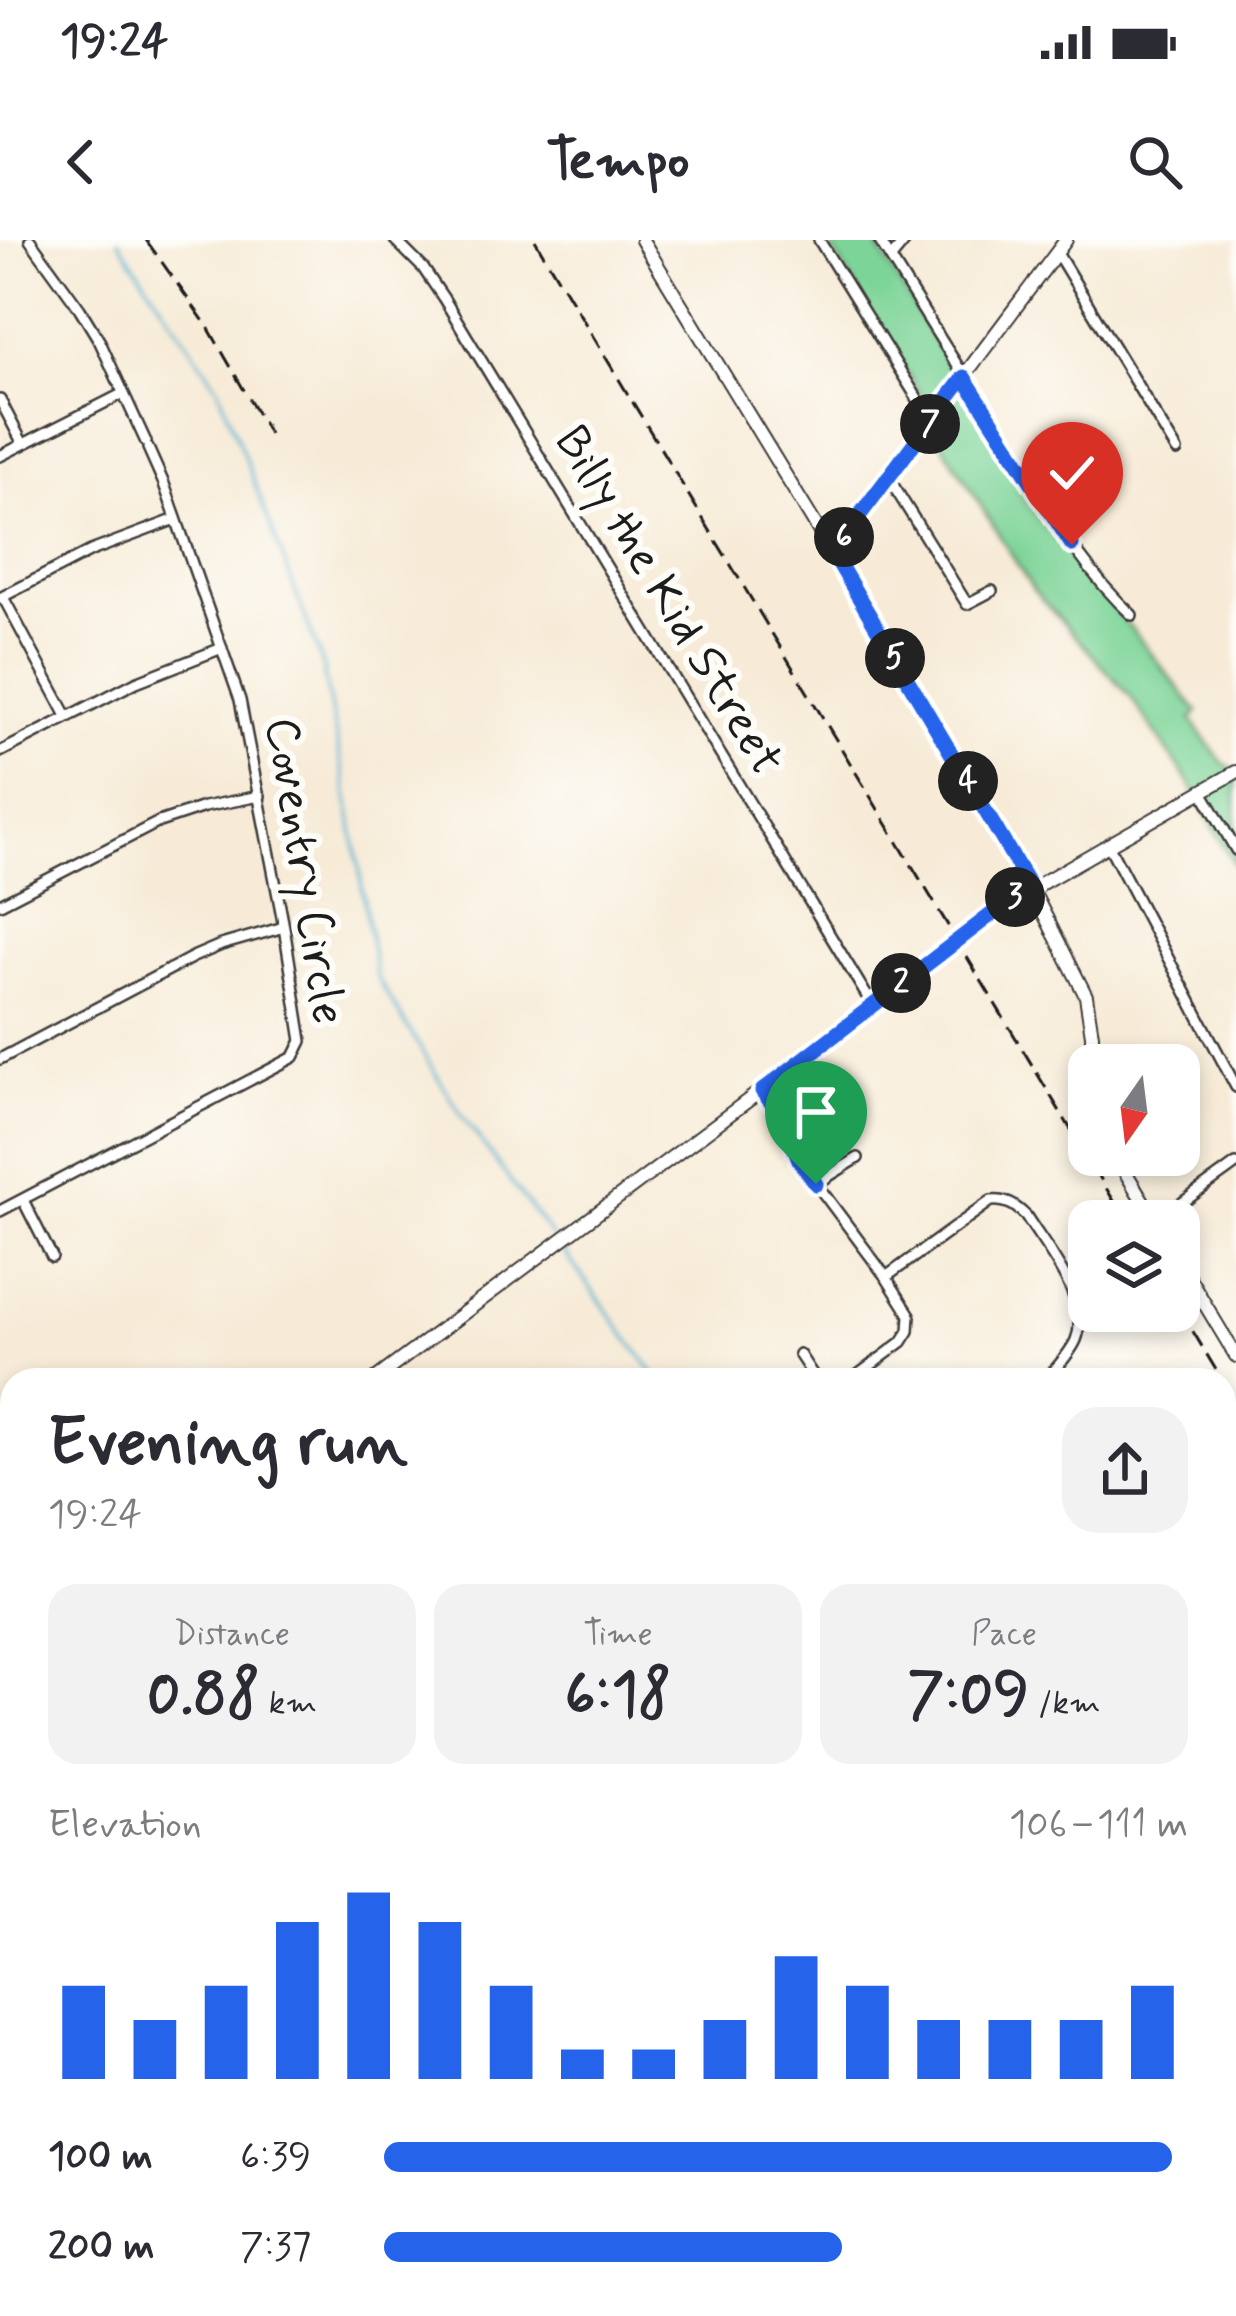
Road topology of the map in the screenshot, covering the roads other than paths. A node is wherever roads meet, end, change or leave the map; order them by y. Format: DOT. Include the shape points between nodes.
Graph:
graph roads {
  1 [pos="30,240"];
  2 [pos="395,240"];
  3 [pos="642,240"];
  4 [pos="819,240"];
  5 [pos="879,240"];
  6 [pos="906,240"];
  7 [pos="1066,240"];
  8 [pos="1057,253"];
  9 [pos="891,258"];
  10 [pos="964,377"];
  11 [pos="122,394"];
  12 [pos="0,400"];
  13 [pos="932,422"];
  14 [pos="23,444"];
  15 [pos="1178,451"];
  16 [pos="0,456"];
  17 [pos="888,477"];
  18 [pos="176,519"];
  19 [pos="832,552"];
  20 [pos="992,591"];
  21 [pos="2,598"];
  22 [pos="1132,615"];
  23 [pos="222,648"];
  24 [pos="67,716"];
  25 [pos="0,752"];
  26 [pos="1236,772"];
  27 [pos="1203,793"];
  28 [pos="260,796"];
  29 [pos="1109,846"];
  30 [pos="1236,850"];
  31 [pos="1031,888"];
  32 [pos="0,904"];
  33 [pos="284,927"];
  34 [pos="873,1006"];
  35 [pos="1092,1044"];
  36 [pos="0,1058"];
  37 [pos="1236,1087"];
  38 [pos="762,1091"];
  39 [pos="858,1158"];
  40 [pos="1236,1164"];
  41 [pos="816,1184"];
  42 [pos="23,1200"];
  43 [pos="1185,1200"];
  44 [pos="0,1211"];
  45 [pos="52,1257"];
  46 [pos="886,1277"];
  47 [pos="1200,1296"];
  48 [pos="1235,1353"];
  49 [pos="800,1354"];
  50 [pos="395,1368"];
  51 [pos="809,1368"];
  52 [pos="868,1368"];
  53 [pos="1055,1368"];
  1 -- 11 [label="street, Coventry Circle" via="100,342"];
  2 -- 34 [label="street, Billy the Kid Street" via="444,299"];
  3 -- 19 [label="street"];
  4 -- 13 [label="street"];
  5 -- 9 [label="street"];
  6 -- 9 [label="street"];
  7 -- 8 [label="street"];
  8 -- 10 [label="street"];
  8 -- 15 [label="street"];
  9 -- 10 [label="street"];
  10 -- 13 [label="street"];
  10 -- 22 [label="street" via="1072,545"];
  11 -- 14 [label="street"];
  11 -- 18 [label="street, Coventry Circle"];
  12 -- 14 [label="street"];
  13 -- 17 [label="street"];
  14 -- 16 [label="street"];
  17 -- 19 [label="street"];
  17 -- 20 [label="street" via="967,604"];
  18 -- 21 [label="street" via="91,551"];
  18 -- 23 [label="street, Coventry Circle"];
  19 -- 31 [label="street"];
  21 -- 24 [label="street"];
  23 -- 24 [label="street"];
  23 -- 28 [label="street, Coventry Circle"];
  24 -- 25 [label="street"];
  26 -- 27 [label="street"];
  27 -- 29 [label="street"];
  27 -- 30 [label="street"];
  28 -- 32 [label="street" via="159,822"];
  28 -- 33 [label="street, Coventry Circle"];
  29 -- 31 [label="street"];
  29 -- 37 [label="street"];
  31 -- 34 [label="street"];
  31 -- 35 [label="street" via="1086,996"];
  33 -- 36 [label="street" via="193,957"];
  33 -- 42 [label="street, Coventry Circle" via="302,1034 296,1055"];
  34 -- 38 [label="street"];
  38 -- 41 [label="street"];
  38 -- 50 [label="street"];
  39 -- 41 [label="street"];
  40 -- 43 [label="street"];
  41 -- 46 [label="street"];
  42 -- 44 [label="street, Coventry Circle"];
  42 -- 45 [label="street"];
  46 -- 52 [label="street" via="910,1315 909,1331"];
  46 -- 53 [label="street" via="986,1204 1017,1207 1079,1314 1074,1344"];
  47 -- 48 [label="street"];
  49 -- 51 [label="street"];
}
